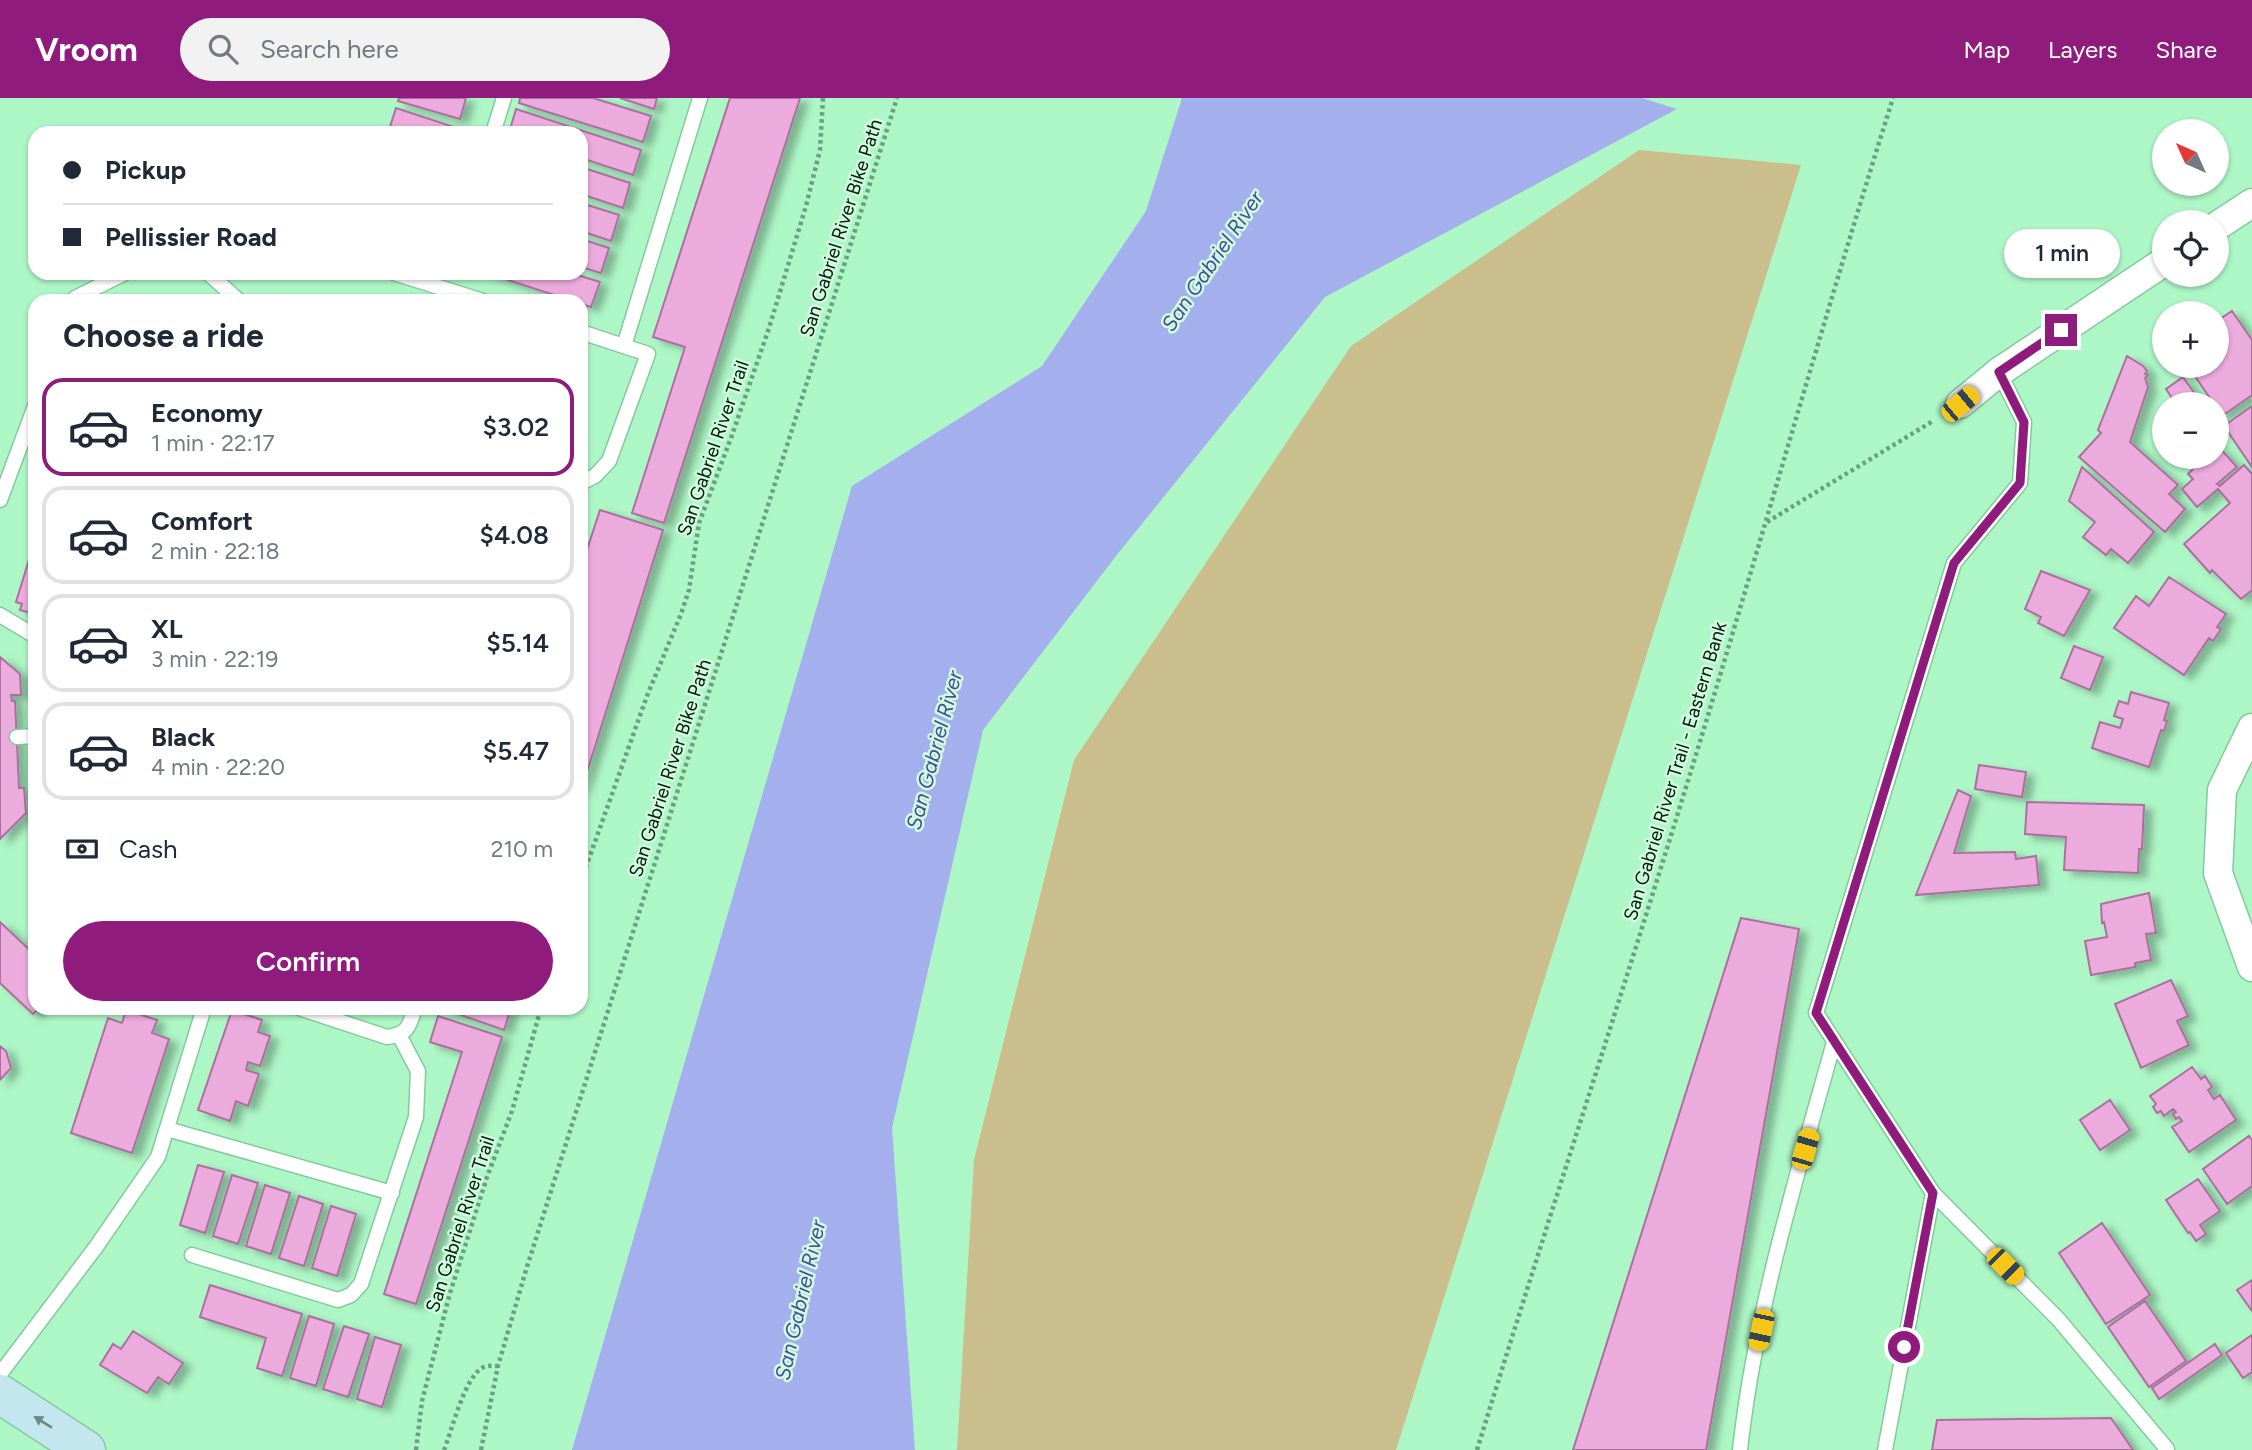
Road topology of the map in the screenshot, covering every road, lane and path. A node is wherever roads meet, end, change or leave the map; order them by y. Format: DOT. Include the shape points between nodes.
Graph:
graph roads {
  1 [pos="504,98"];
  2 [pos="700,98"];
  3 [pos="823,98"];
  4 [pos="897,98"];
  5 [pos="1892,98"];
  6 [pos="494,126"];
  7 [pos="2252,203"];
  8 [pos="2229,218"];
  9 [pos="2152,270"];
  10 [pos="111,280"];
  11 [pos="216,280"];
  12 [pos="417,280"];
  13 [pos="445,280"];
  14 [pos="443,288"];
  15 [pos="83,294"];
  16 [pos="231,294"];
  17 [pos="461,294"];
  18 [pos="588,334"];
  19 [pos="624,346"];
  20 [pos="1999,372"];
  21 [pos="1960,404"];
  22 [pos="28,425"];
  23 [pos="588,483"];
  24 [pos="0,500"];
  25 [pos="1766,522"];
  26 [pos="0,615"];
  27 [pos="28,632"];
  28 [pos="2252,728"];
  29 [pos="28,736"];
  30 [pos="17,737"];
  31 [pos="588,861"];
  32 [pos="2252,967"];
  33 [pos="202,1015"];
  34 [pos="320,1015"];
  35 [pos="413,1015"];
  36 [pos="539,1015"];
  37 [pos="399,1035"];
  38 [pos="1835,1041"];
  39 [pos="167,1129"];
  40 [pos="392,1193"];
  41 [pos="1933,1193"];
  42 [pos="192,1255"];
  43 [pos="498,1366"];
  44 [pos="0,1374"];
  45 [pos="0,1394"];
  46 [pos="2167,1448"];
  47 [pos="86,1450"];
  48 [pos="416,1450"];
  49 [pos="444,1450"];
  50 [pos="481,1450"];
  51 [pos="1477,1450"];
  52 [pos="1740,1450"];
  53 [pos="1885,1450"];
  1 -- 6 [label="lane"];
  2 -- 19 [label="lane"];
  3 -- 31 [label="path, San Gabriel River Trail" via="820,150 806,206 732,438 699,523 689,590"];
  4 -- 43 [label="path, San Gabriel River Bike Path"];
  5 -- 25 [label="path, San Gabriel River Trail - Eastern Bank"];
  7 -- 8 [label="street"];
  9 -- 20 [label="street"];
  10 -- 15 [label="lane"];
  11 -- 16 [label="lane"];
  12 -- 14 [label="lane"];
  13 -- 14 [label="lane"];
  14 -- 17 [label="lane"];
  18 -- 19 [label="lane"];
  19 -- 23 [label="lane" via="649,354 609,461"];
  20 -- 21 [label="street"];
  20 -- 38 [label="lane" via="2024,422 2020,483 1954,563 1816,1013"];
  21 -- 25 [label="path"];
  22 -- 24 [label="lane"];
  25 -- 51 [label="path, San Gabriel River Trail - Eastern Bank"];
  26 -- 27 [label="lane"];
  28 -- 32 [label="street" via="2222,790 2218,873"];
  29 -- 30 [label="lane"];
  33 -- 39 [label="lane"];
  34 -- 37 [label="lane" via="387,1037"];
  35 -- 37 [label="lane" via="408,1028"];
  36 -- 48 [label="path, San Gabriel River Trail" via="508,1124 450,1293 422,1401"];
  37 -- 40 [label="lane" via="418,1071 418,1098"];
  38 -- 41 [label="lane"];
  38 -- 52 [label="lane" via="1782,1230 1745,1405"];
  39 -- 40 [label="lane"];
  39 -- 44 [label="lane" via="158,1157"];
  40 -- 42 [label="lane" via="361,1284 338,1300"];
  41 -- 46 [label="lane" via="2059,1320"];
  41 -- 53 [label="lane"];
  43 -- 49 [label="path" via="487,1365 469,1383"];
  43 -- 50 [label="path, San Gabriel River Bike Path"];
  47 -- 45 [label="main road, one-way"];
}
